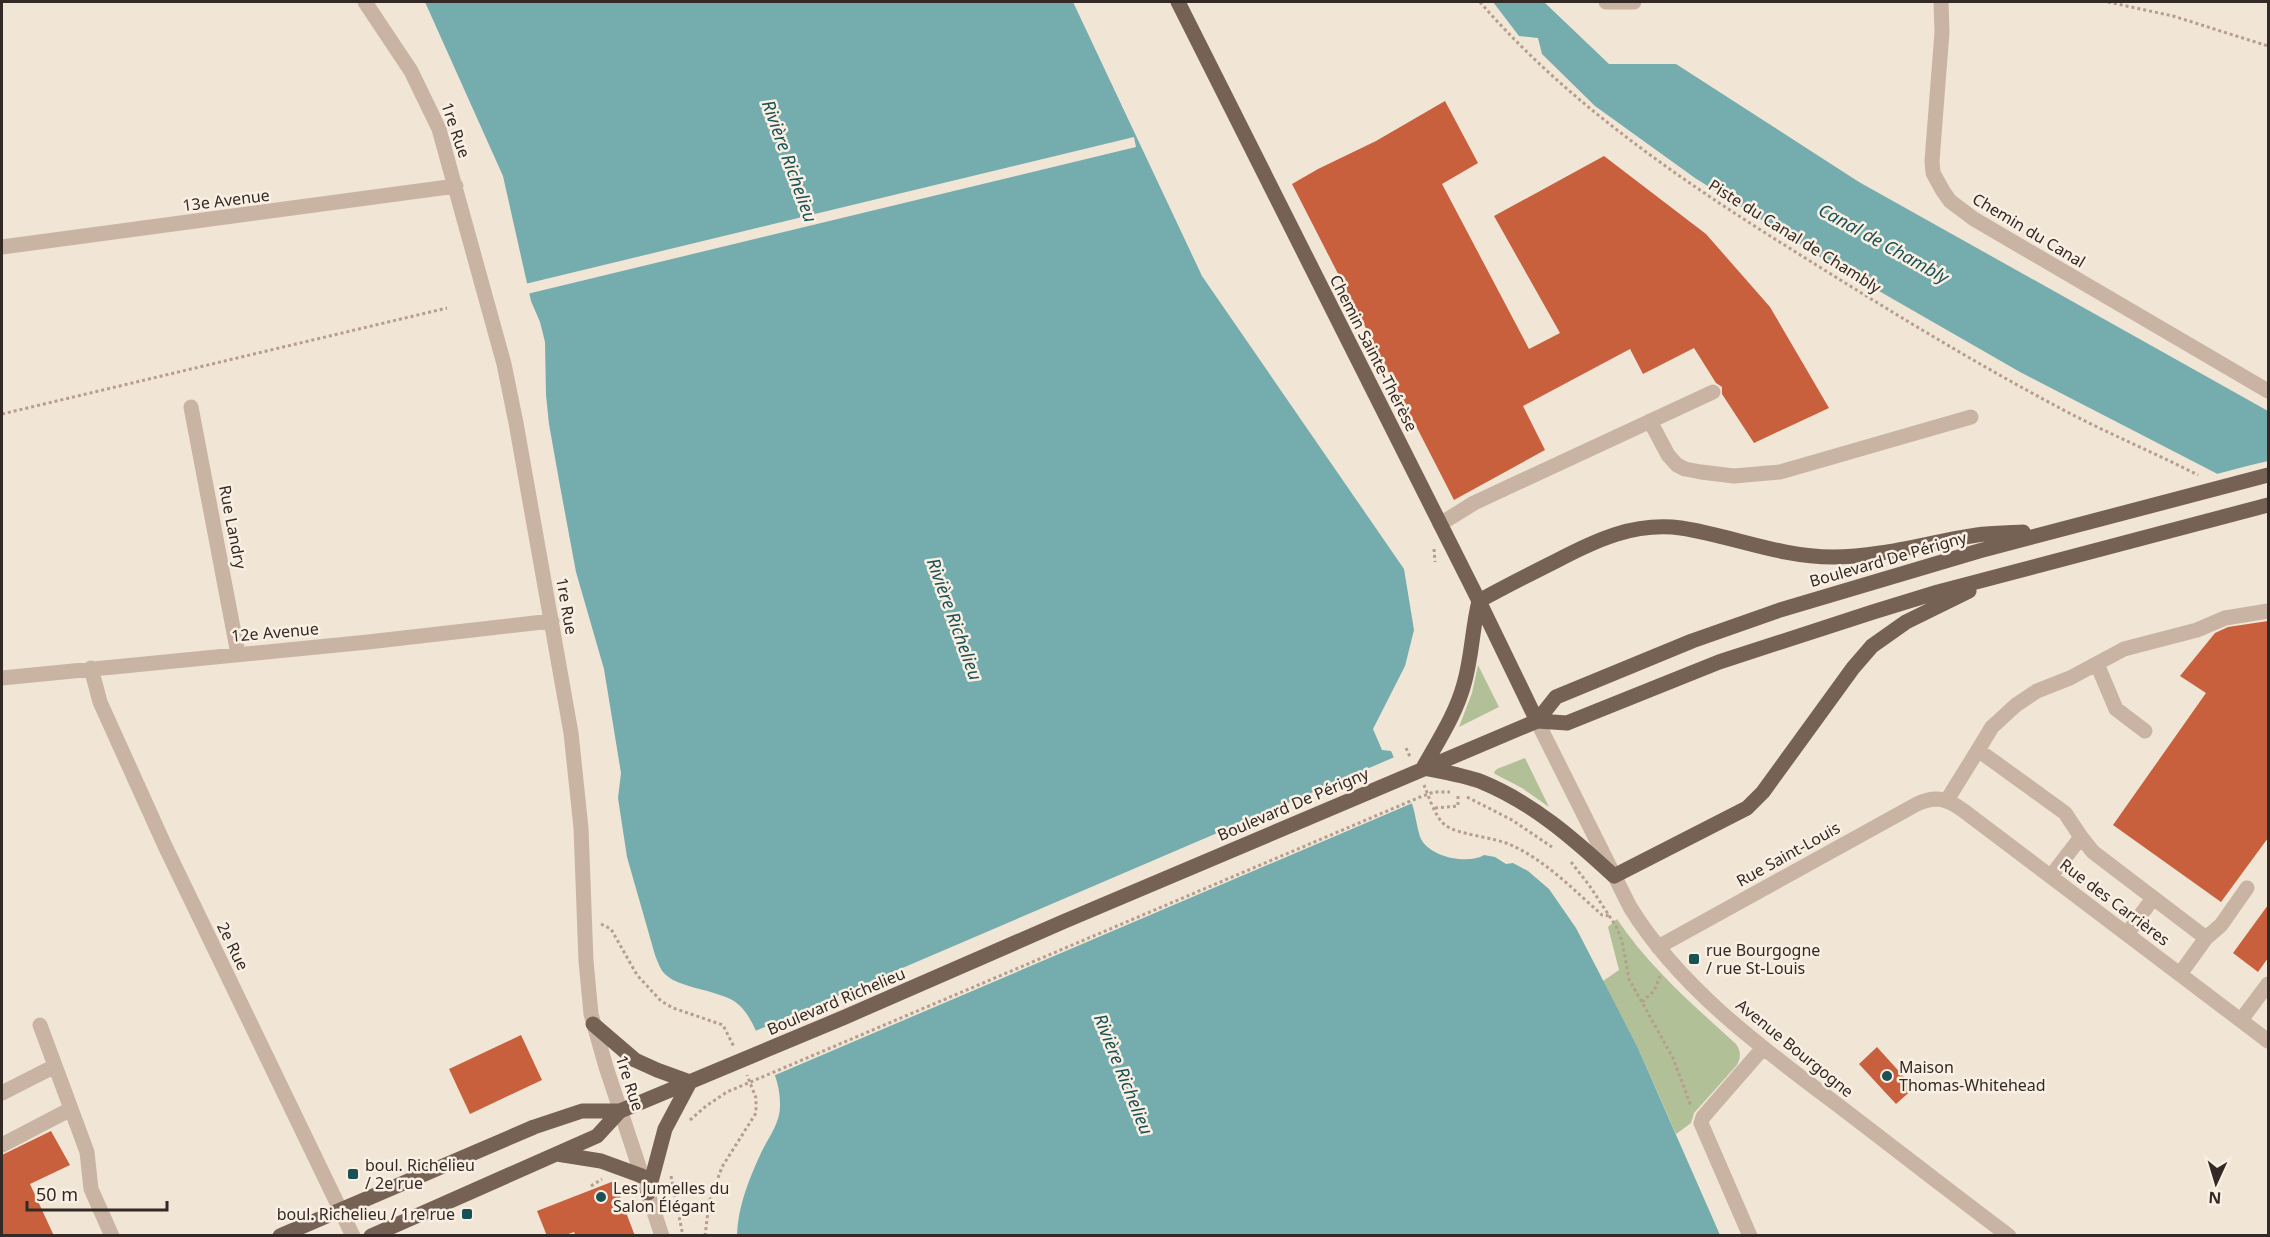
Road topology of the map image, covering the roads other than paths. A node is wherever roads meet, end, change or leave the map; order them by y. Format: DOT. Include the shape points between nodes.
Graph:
graph roads {
  1 [pos="364,2"];
  2 [pos="1178,2"];
  3 [pos="1606,2"];
  4 [pos="1634,2"];
  5 [pos="1941,2"];
  6 [pos="456,186"];
  7 [pos="2,247"];
  8 [pos="2268,391"];
  9 [pos="1713,392"];
  10 [pos="191,407"];
  11 [pos="1971,417"];
  12 [pos="1650,420"];
  13 [pos="2268,475"];
  14 [pos="2268,505"];
  15 [pos="1440,524"];
  16 [pos="2054,530"];
  17 [pos="1997,577"];
  18 [pos="1479,601"];
  19 [pos="2268,611"];
  20 [pos="552,621"];
  21 [pos="238,654"];
  22 [pos="2097,664"];
  23 [pos="91,668"];
  24 [pos="2,678"];
  25 [pos="1537,721"];
  26 [pos="2145,731"];
  27 [pos="1978,750"];
  28 [pos="1418,768"];
  29 [pos="1942,799"];
  30 [pos="2081,837"];
  31 [pos="1614,876"];
  32 [pos="2051,876"];
  33 [pos="2247,888"];
  34 [pos="2153,898"];
  35 [pos="1065,921"];
  36 [pos="2127,934"];
  37 [pos="2206,938"];
  38 [pos="1658,947"];
  39 [pos="2180,974"];
  40 [pos="2268,984"];
  41 [pos="2241,1020"];
  42 [pos="593,1024"];
  43 [pos="40,1025"];
  44 [pos="2268,1041"];
  45 [pos="1763,1048"];
  46 [pos="56,1066"];
  47 [pos="690,1082"];
  48 [pos="2,1093"];
  49 [pos="71,1109"];
  50 [pos="620,1111"];
  51 [pos="2,1145"];
  52 [pos="554,1154"];
  53 [pos="642,1176"];
  54 [pos="648,1193"];
  55 [pos="341,1211"];
  56 [pos="112,1236"];
  57 [pos="280,1236"];
  58 [pos="353,1236"];
  59 [pos="371,1236"];
  60 [pos="662,1236"];
  61 [pos="1750,1236"];
  62 [pos="2009,1236"];
  1 -- 6 [label="street, 1re Rue" via="400,51 421,89 439,129"];
  2 -- 15 [label="main road, Chemin Sainte-Thérèse"];
  3 -- 4 [label="street"];
  5 -- 8 [label="street, Chemin du Canal" via="1932,161 1937,182 1950,201 1997,234"];
  6 -- 7 [label="street, 13e Avenue"];
  6 -- 20 [label="street, 1re Rue" via="508,384"];
  9 -- 12 [label="street"];
  10 -- 21 [label="street, Rue Landry"];
  11 -- 12 [label="street" via="1789,470 1734,476 1677,465"];
  12 -- 15 [label="street" via="1474,503"];
  13 -- 16 [label="main road, Boulevard De Périgny"];
  14 -- 17 [label="main road, Boulevard De Périgny"];
  15 -- 18 [label="main road, Chemin Sainte-Thérèse"];
  16 -- 18 [label="main road" via="1978,535 1878,554 1839,557 1785,553 1665,526 1634,529 1589,543"];
  16 -- 25 [label="main road, Boulevard De Périgny" via="1837,592 1692,641 1556,697"];
  17 -- 25 [label="main road, Boulevard De Périgny" via="1719,662 1567,723"];
  17 -- 31 [label="main road" via="1906,622 1872,646 1747,808"];
  18 -- 25 [label="main road, Chemin Sainte-Thérèse"];
  18 -- 28 [label="main road" via="1464,686 1454,711"];
  19 -- 22 [label="street" via="2225,618 2197,630 2124,649"];
  20 -- 21 [label="street, 12e Avenue"];
  20 -- 42 [label="street, 1re Rue" via="578,790 588,994"];
  21 -- 23 [label="street, 12e Avenue"];
  22 -- 26 [label="street" via="2116,708"];
  22 -- 27 [label="street" via="2037,691 2016,705 1992,727"];
  23 -- 24 [label="street, 12e Avenue"];
  23 -- 55 [label="street, 2e Rue" via="100,702 127,763"];
  25 -- 28 [label="main road, Boulevard De Périgny"];
  25 -- 31 [label="street, Avenue Bourgogne"];
  27 -- 29 [label="street"];
  27 -- 30 [label="street" via="2065,813"];
  28 -- 31 [label="main road" via="1482,783 1523,803 1560,828"];
  28 -- 35 [label="main road, Boulevard De Périgny"];
  29 -- 32 [label="street, Rue des Carrières" via="1965,811"];
  29 -- 38 [label="street, Rue Saint-Louis" via="1917,804"];
  30 -- 32 [label="street"];
  30 -- 34 [label="street" via="2093,852"];
  31 -- 38 [label="street, Avenue Bourgogne"];
  32 -- 36 [label="street, Rue des Carrières"];
  33 -- 37 [label="street" via="2221,925"];
  34 -- 36 [label="street"];
  34 -- 37 [label="street"];
  35 -- 47 [label="main road, Boulevard Richelieu"];
  36 -- 39 [label="street, Rue des Carrières"];
  37 -- 39 [label="street"];
  38 -- 45 [label="street, Avenue Bourgogne" via="1725,1016"];
  39 -- 41 [label="street, Rue des Carrières"];
  40 -- 41 [label="street"];
  41 -- 44 [label="street, Rue des Carrières"];
  42 -- 47 [label="main road" via="635,1060"];
  42 -- 50 [label="street, 1re Rue"];
  43 -- 46 [label="street"];
  45 -- 61 [label="street" via="1701,1123"];
  45 -- 62 [label="street, Avenue Bourgogne"];
  46 -- 48 [label="street"];
  46 -- 49 [label="street"];
  47 -- 50 [label="main road, Boulevard Richelieu"];
  47 -- 54 [label="main road" via="662,1139"];
  49 -- 51 [label="street"];
  49 -- 56 [label="street" via="87,1152 92,1189"];
  50 -- 52 [label="main road, Boulevard Richelieu" via="597,1136"];
  50 -- 53 [label="street, 1re Rue"];
  50 -- 55 [label="main road, Boulevard Richelieu" via="568,1114"];
  52 -- 53 [label="main road" via="601,1161"];
  52 -- 59 [label="main road, Boulevard Richelieu"];
  53 -- 54 [label="street, 1re Rue"];
  54 -- 60 [label="street, 1re Rue"];
  55 -- 57 [label="main road, Boulevard Richelieu"];
  55 -- 58 [label="street, 2e Rue"];
}
